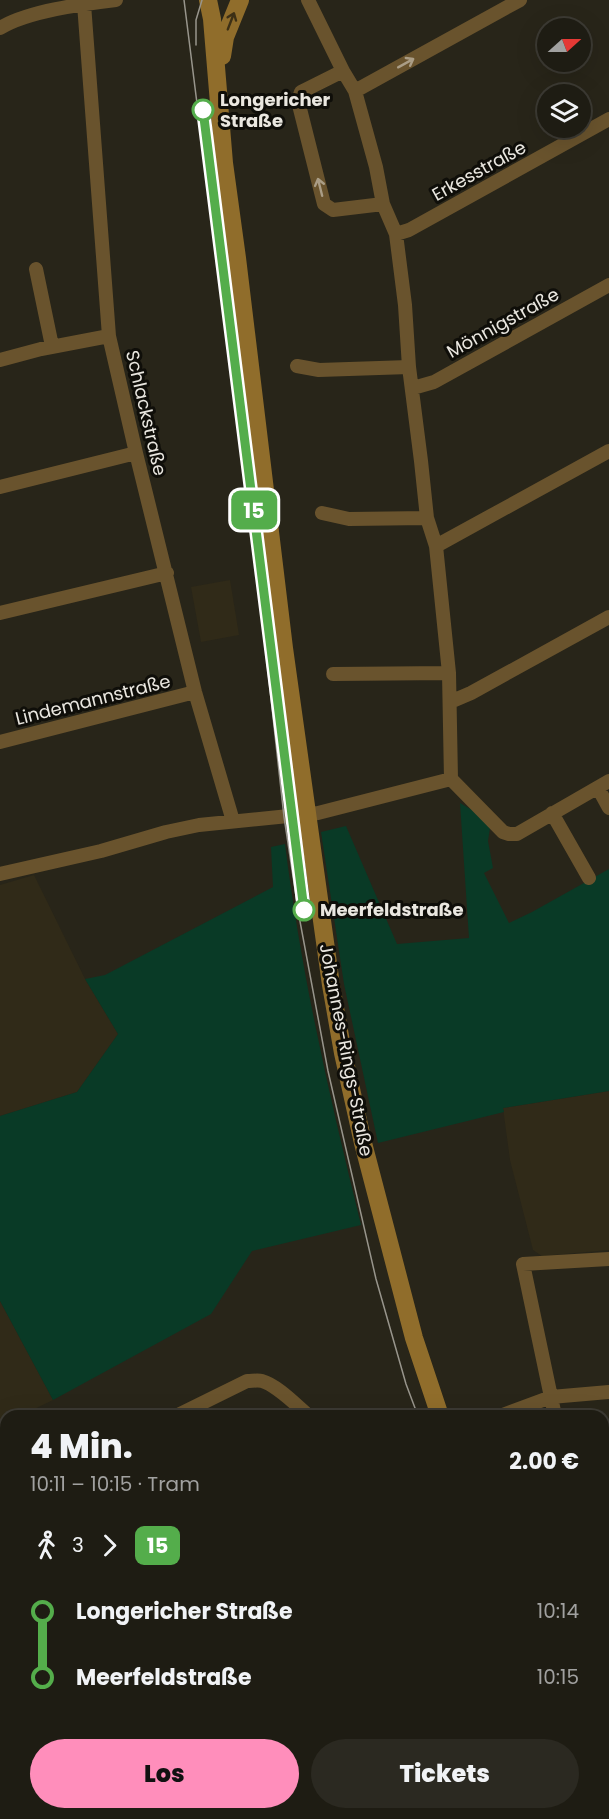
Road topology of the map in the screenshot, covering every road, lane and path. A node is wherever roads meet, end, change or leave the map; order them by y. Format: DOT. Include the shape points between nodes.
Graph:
graph roads {
  1 [pos="116,0"];
  2 [pos="208,0"];
  3 [pos="240,0"];
  4 [pos="308,0"];
  5 [pos="520,0"];
  6 [pos="89,2"];
  7 [pos="0,28"];
  8 [pos="343,71"];
  9 [pos="218,85"];
  10 [pos="355,91"];
  11 [pos="609,119"];
  12 [pos="383,204"];
  13 [pos="396,234"];
  14 [pos="36,269"];
  15 [pos="609,285"];
  16 [pos="109,336"];
  17 [pos="52,346"];
  18 [pos="0,360"];
  19 [pos="297,366"];
  20 [pos="409,367"];
  21 [pos="413,388"];
  22 [pos="609,451"];
  23 [pos="136,453"];
  24 [pos="0,487"];
  25 [pos="322,513"];
  26 [pos="427,518"];
  27 [pos="436,546"];
  28 [pos="167,573"];
  29 [pos="0,613"];
  30 [pos="609,616"];
  31 [pos="449,673"];
  32 [pos="333,674"];
  33 [pos="195,692"];
  34 [pos="450,702"];
  35 [pos="0,742"];
  36 [pos="451,779"];
  37 [pos="603,785"];
  38 [pos="609,808"];
  39 [pos="552,813"];
  40 [pos="307,814"];
  41 [pos="233,821"];
  42 [pos="0,874"];
  43 [pos="589,878"];
  44 [pos="609,1259"];
  45 [pos="609,1392"];
  46 [pos="550,1397"];
  47 [pos="188,1410"];
  48 [pos="302,1410"];
  49 [pos="438,1410"];
  50 [pos="516,1410"];
  51 [pos="553,1410"];
  1 -- 6 [label="street"];
  2 -- 9 [label="street, Johannes-Rings-Straße"];
  9 -- 3 [label="street, one-way" via="225,37"];
  4 -- 8 [label="street"];
  10 -- 5 [label="street, one-way"];
  6 -- 7 [label="street" via="23,17"];
  6 -- 16 [label="street, Schlackstraße"];
  8 -- 10 [label="street"];
  12 -- 8 [label="street, one-way" via="333,210 324,204 298,96"];
  9 -- 40 [label="street, Johannes-Rings-Straße" via="224,163"];
  10 -- 12 [label="street"];
  11 -- 13 [label="street, Erkesstraße"];
  12 -- 13 [label="street"];
  13 -- 20 [label="street"];
  14 -- 17 [label="street"];
  15 -- 21 [label="street, Mönnigstraße" via="434,382"];
  16 -- 17 [label="street"];
  16 -- 23 [label="street, Schlackstraße"];
  17 -- 18 [label="street"];
  19 -- 20 [label="street" via="320,370"];
  20 -- 21 [label="street"];
  21 -- 26 [label="street"];
  22 -- 27 [label="street"];
  23 -- 24 [label="street"];
  23 -- 28 [label="street, Schlackstraße"];
  25 -- 26 [label="street" via="349,519"];
  26 -- 27 [label="street"];
  27 -- 31 [label="street"];
  28 -- 29 [label="street"];
  28 -- 33 [label="street, Schlackstraße"];
  30 -- 34 [label="street"];
  31 -- 32 [label="street"];
  31 -- 34 [label="street"];
  33 -- 35 [label="street, Lindemannstraße"];
  33 -- 41 [label="street, Schlackstraße"];
  34 -- 36 [label="street"];
  36 -- 39 [label="street" via="509,834 517,834"];
  36 -- 40 [label="street"];
  37 -- 38 [label="street"];
  37 -- 39 [label="street"];
  39 -- 43 [label="street"];
  40 -- 41 [label="street"];
  40 -- 49 [label="street, Johannes-Rings-Straße" via="343,1053 388,1241"];
  41 -- 42 [label="street" via="166,832"];
  44 -- 46 [label="street" via="523,1264"];
  45 -- 46 [label="street"];
  46 -- 50 [label="street"];
  46 -- 51 [label="street"];
  47 -- 48 [label="street" via="247,1381 264,1381"];
}
